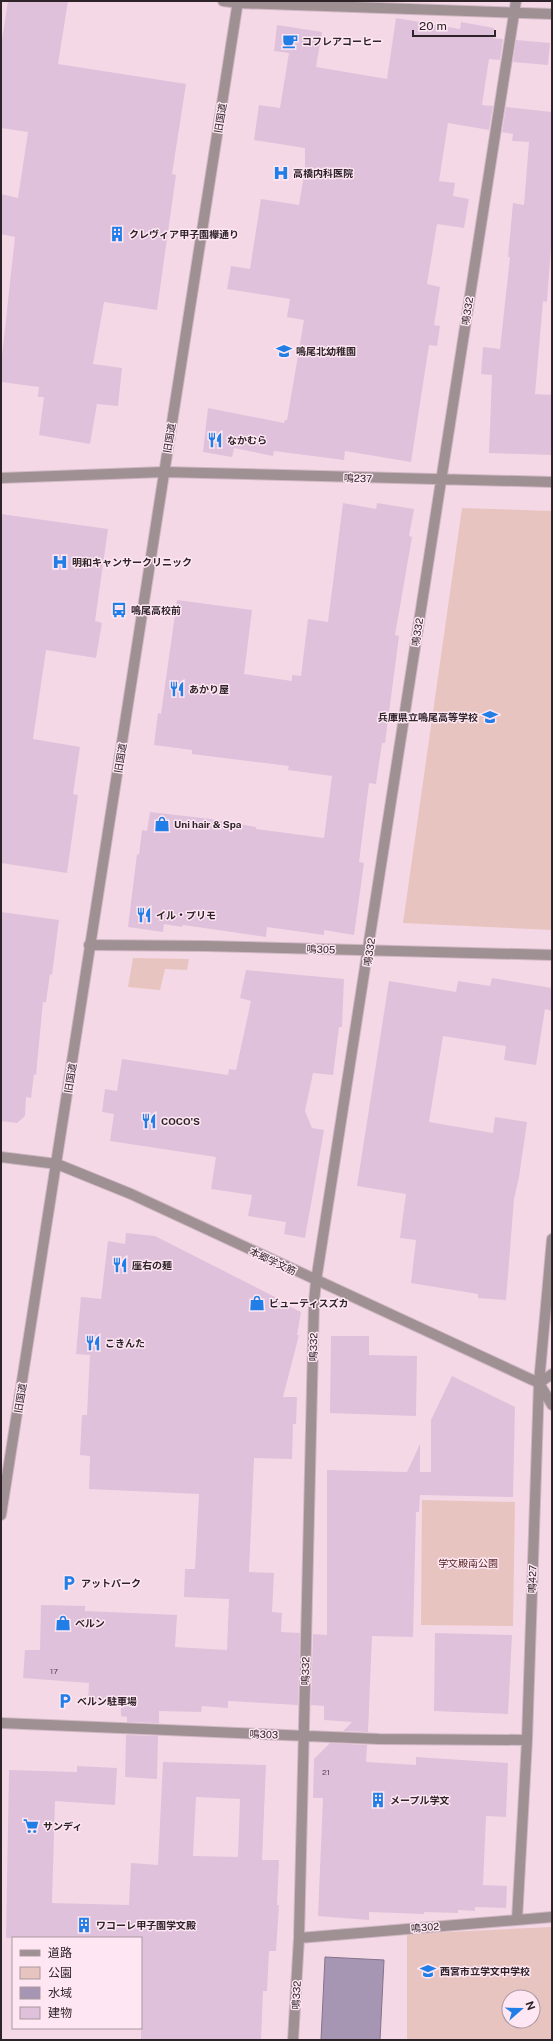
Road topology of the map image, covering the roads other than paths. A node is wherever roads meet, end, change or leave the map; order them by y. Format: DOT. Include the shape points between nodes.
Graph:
graph roads {
  1 [pos="223,1"];
  2 [pos="516,1"];
  3 [pos="238,2"];
  4 [pos="514,12"];
  5 [pos="552,14"];
  6 [pos="164,472"];
  7 [pos="1,478"];
  8 [pos="440,480"];
  9 [pos="552,482"];
  10 [pos="89,946"];
  11 [pos="369,951"];
  12 [pos="552,956"];
  13 [pos="1,1157"];
  14 [pos="57,1164"];
  15 [pos="552,1239"];
  16 [pos="316,1281"];
  17 [pos="552,1374"];
  18 [pos="539,1382"];
  19 [pos="552,1405"];
  20 [pos="1,1515"];
  21 [pos="1,1723"];
  22 [pos="304,1736"];
  23 [pos="527,1740"];
  24 [pos="552,1917"];
  25 [pos="518,1920"];
  26 [pos="299,1938"];
  27 [pos="293,2040"];
  1 -- 3 [label="street"];
  2 -- 4 [label="street, 鳴332"];
  3 -- 4 [label="street"];
  3 -- 6 [label="street, 旧国道"];
  4 -- 5 [label="street"];
  4 -- 8 [label="street, 鳴332"];
  6 -- 7 [label="street, 鳴237"];
  6 -- 8 [label="street, 鳴237"];
  6 -- 10 [label="street, 旧国道"];
  8 -- 9 [label="street, 鳴237"];
  8 -- 11 [label="street, 鳴332"];
  10 -- 11 [label="street, 鳴305" via="206,946"];
  10 -- 14 [label="street, 旧国道"];
  11 -- 12 [label="street, 鳴305"];
  11 -- 16 [label="street, 鳴332"];
  13 -- 14 [label="street, 本郷学文筋"];
  14 -- 16 [label="street, 本郷学文筋" via="131,1194"];
  14 -- 20 [label="street, 旧国道"];
  15 -- 18 [label="street, 鳴427"];
  16 -- 18 [label="street, 本郷学文筋"];
  16 -- 22 [label="street, 鳴332"];
  17 -- 18 [label="street"];
  18 -- 19 [label="street"];
  18 -- 23 [label="street, 鳴427"];
  21 -- 22 [label="street, 鳴303"];
  22 -- 23 [label="street, 鳴303"];
  22 -- 26 [label="street, 鳴332"];
  23 -- 25 [label="street, 鳴427"];
  24 -- 25 [label="street, 鳴302"];
  25 -- 26 [label="street, 鳴302"];
  26 -- 27 [label="street, 鳴332"];
}
